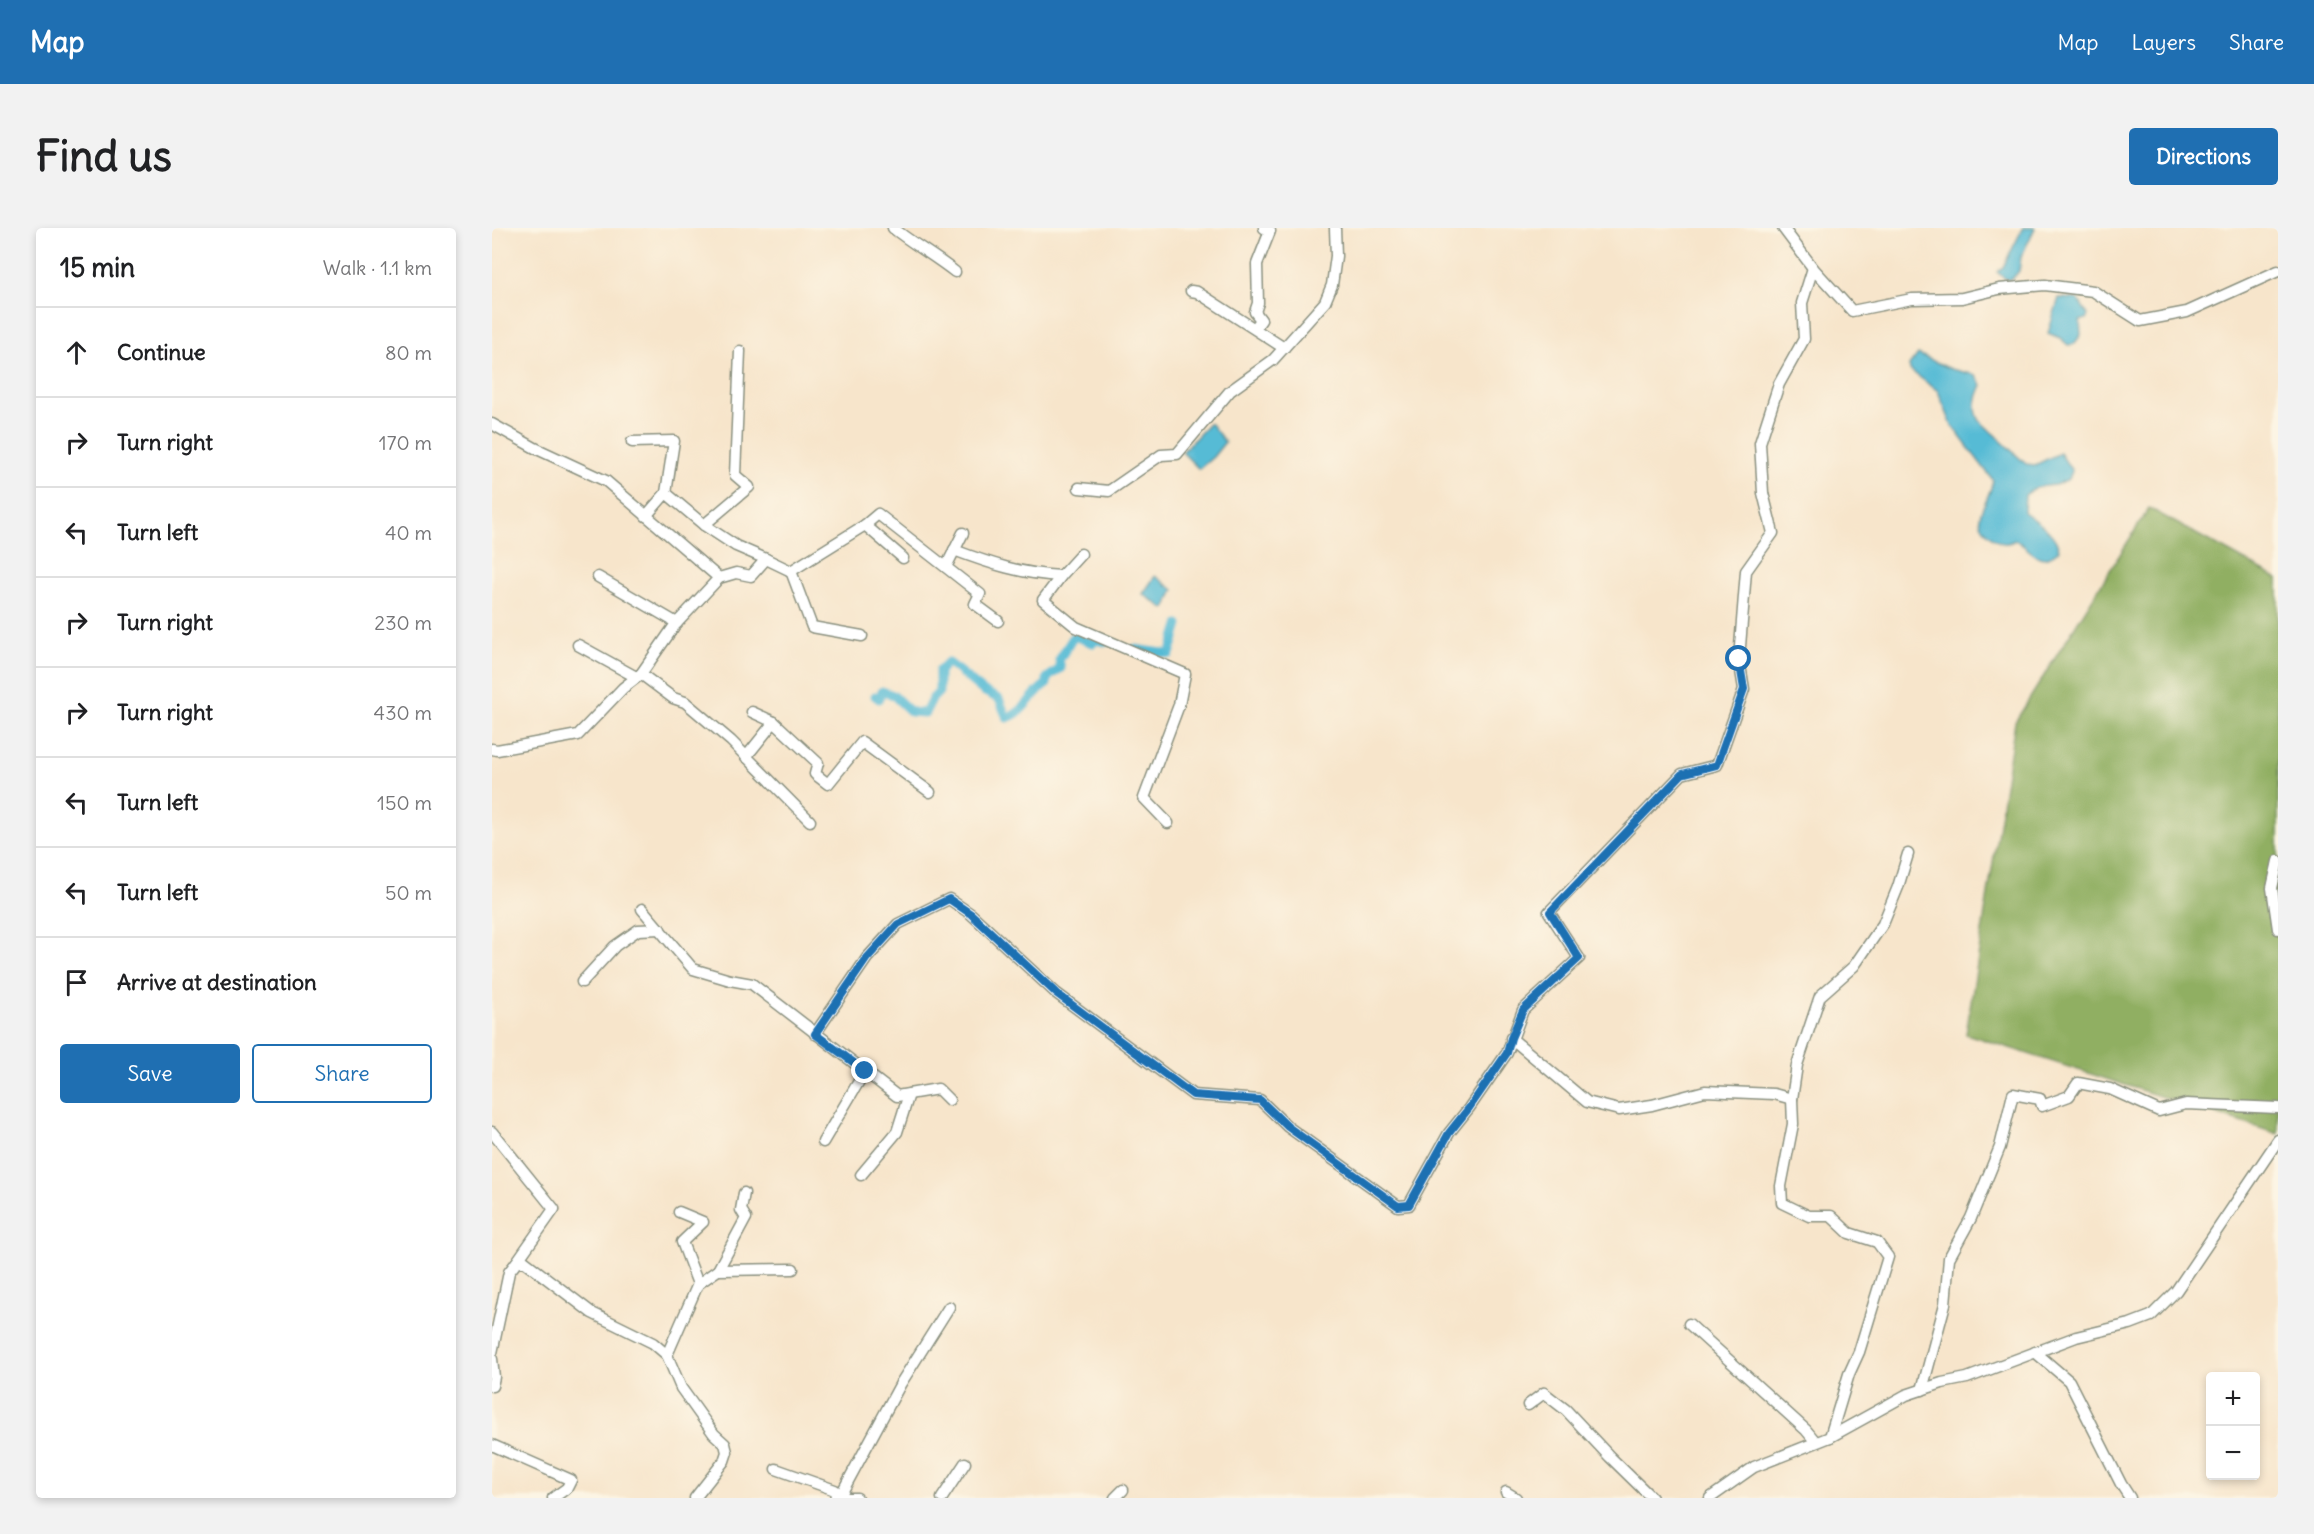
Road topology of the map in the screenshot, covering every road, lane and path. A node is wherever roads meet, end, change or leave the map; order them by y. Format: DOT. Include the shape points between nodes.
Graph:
graph roads {
  1 [pos="893,228"];
  2 [pos="1263,228"];
  3 [pos="1335,228"];
  4 [pos="1783,228"];
  5 [pos="1813,268"];
  6 [pos="2278,271"];
  7 [pos="955,272"];
  8 [pos="1191,291"];
  9 [pos="1255,328"];
  10 [pos="1284,348"];
  11 [pos="740,351"];
  12 [pos="492,424"];
  13 [pos="632,442"];
  14 [pos="1079,489"];
  15 [pos="666,493"];
  16 [pos="646,516"];
  17 [pos="704,525"];
  18 [pos="865,525"];
  19 [pos="963,533"];
  20 [pos="954,550"];
  21 [pos="1082,554"];
  22 [pos="903,558"];
  23 [pos="766,559"];
  24 [pos="946,567"];
  25 [pos="791,571"];
  26 [pos="1061,576"];
  27 [pos="598,577"];
  28 [pos="719,578"];
  29 [pos="998,621"];
  30 [pos="677,623"];
  31 [pos="862,636"];
  32 [pos="578,645"];
  33 [pos="638,675"];
  34 [pos="752,712"];
  35 [pos="774,722"];
  36 [pos="492,749"];
  37 [pos="746,757"];
  38 [pos="930,792"];
  39 [pos="810,821"];
  40 [pos="1168,824"];
  41 [pos="1908,854"];
  42 [pos="2278,861"];
  43 [pos="642,909"];
  44 [pos="660,929"];
  45 [pos="2278,929"];
  46 [pos="582,982"];
  47 [pos="815,1034"];
  48 [pos="1511,1038"];
  49 [pos="865,1071"];
  50 [pos="909,1094"];
  51 [pos="1792,1099"];
  52 [pos="949,1100"];
  53 [pos="2278,1108"];
  54 [pos="492,1132"];
  55 [pos="2278,1140"];
  56 [pos="823,1142"];
  57 [pos="861,1175"];
  58 [pos="744,1193"];
  59 [pos="679,1212"];
  60 [pos="516,1263"];
  61 [pos="792,1269"];
  62 [pos="717,1270"];
  63 [pos="698,1284"];
  64 [pos="949,1307"];
  65 [pos="1689,1324"];
  66 [pos="2036,1352"];
  67 [pos="492,1353"];
  68 [pos="667,1355"];
  69 [pos="492,1359"];
  70 [pos="492,1386"];
  71 [pos="1922,1390"];
  72 [pos="1528,1405"];
  73 [pos="1830,1437"];
  74 [pos="1815,1442"];
  75 [pos="492,1445"];
  76 [pos="965,1463"];
  77 [pos="776,1469"];
  78 [pos="553,1498"];
  79 [pos="695,1498"];
  80 [pos="838,1498"];
  81 [pos="845,1498"];
  82 [pos="857,1498"];
  83 [pos="942,1498"];
  84 [pos="1652,1498"];
  85 [pos="1710,1498"];
  86 [pos="2130,1498"];
  1 -- 7 [label="street"];
  2 -- 9 [label="street" via="1270,231 1257,264 1255,312 1261,320"];
  3 -- 10 [label="street" via="1336,256 1325,302"];
  4 -- 5 [label="street"];
  5 -- 6 [label="street" via="1852,311 1912,299 1962,298 1999,289 2045,285 2093,291 2139,321 2187,312"];
  5 -- 48 [label="street" via="1802,303 1804,339 1779,384 1760,443 1763,493 1773,533 1746,571 1739,659 1744,689 1717,765 1682,774 1550,912 1579,958 1523,1010"];
  8 -- 9 [label="street"];
  9 -- 10 [label="street"];
  10 -- 14 [label="street" via="1230,391 1177,454 1161,455 1109,491"];
  11 -- 17 [label="street" via="735,475 749,487"];
  12 -- 16 [label="street" via="606,481"];
  13 -- 15 [label="street" via="674,441"];
  15 -- 16 [label="street"];
  15 -- 17 [label="street"];
  16 -- 28 [label="street"];
  17 -- 23 [label="street" via="736,546"];
  18 -- 22 [label="street"];
  18 -- 24 [label="street" via="878,514"];
  18 -- 25 [label="street"];
  19 -- 20 [label="street"];
  20 -- 24 [label="street"];
  20 -- 26 [label="street" via="1030,575"];
  21 -- 26 [label="street"];
  23 -- 25 [label="street"];
  23 -- 28 [label="street" via="751,576 736,573"];
  24 -- 29 [label="street" via="980,594 975,604"];
  25 -- 31 [label="street" via="812,627"];
  26 -- 40 [label="street" via="1043,600 1076,627 1185,674 1179,705 1144,798"];
  27 -- 30 [label="street"];
  28 -- 30 [label="street"];
  30 -- 33 [label="street"];
  32 -- 33 [label="street"];
  33 -- 36 [label="street" via="578,735"];
  33 -- 37 [label="street" via="686,702"];
  34 -- 35 [label="street"];
  35 -- 37 [label="street"];
  35 -- 38 [label="street" via="818,763 815,774 828,784 862,742"];
  37 -- 39 [label="street"];
  41 -- 51 [label="street" via="1883,924 1854,966 1820,996 1797,1065"];
  42 -- 45 [label="street" via="2272,888"];
  43 -- 44 [label="street"];
  44 -- 46 [label="street" via="638,930 615,946"];
  44 -- 47 [label="street" via="693,969 752,984"];
  47 -- 48 [label="street" via="867,958 898,924 949,899 971,914 1056,993 1193,1095 1260,1100 1288,1127 1398,1206 1409,1205 1449,1133 1507,1053"];
  47 -- 49 [label="street"];
  48 -- 51 [label="street" via="1587,1102 1619,1110 1705,1091 1774,1094"];
  49 -- 50 [label="street" via="897,1096"];
  49 -- 56 [label="street"];
  50 -- 52 [label="street" via="938,1089"];
  50 -- 57 [label="street" via="897,1132"];
  51 -- 73 [label="street" via="1793,1124 1781,1186 1782,1203 1809,1216 1831,1216 1849,1233 1877,1242 1888,1257"];
  53 -- 71 [label="street" via="2186,1104 2159,1111 2110,1089 2078,1083 2069,1096 2042,1106 2040,1099 2013,1094 2000,1147 1971,1218 1949,1258 1945,1304"];
  54 -- 60 [label="street" via="554,1209"];
  55 -- 66 [label="street" via="2176,1291 2151,1316"];
  58 -- 62 [label="street" via="741,1210 746,1218"];
  59 -- 63 [label="street" via="703,1222 682,1242"];
  60 -- 67 [label="street" via="509,1272"];
  60 -- 68 [label="street" via="524,1261 592,1313 653,1343"];
  61 -- 62 [label="street"];
  62 -- 63 [label="street"];
  63 -- 68 [label="street"];
  64 -- 80 [label="street" via="895,1393"];
  65 -- 74 [label="street"];
  66 -- 71 [label="street"];
  66 -- 86 [label="street" via="2069,1381"];
  68 -- 79 [label="street" via="681,1388 725,1444 727,1452"];
  69 -- 70 [label="street"];
  71 -- 73 [label="street" via="1905,1395"];
  72 -- 84 [label="street" via="1544,1393 1566,1410"];
  73 -- 74 [label="street"];
  74 -- 85 [label="street" via="1754,1467"];
  75 -- 78 [label="street" via="571,1480"];
  76 -- 83 [label="street"];
  77 -- 80 [label="street" via="835,1490"];
  81 -- 82 [label="street"];
}
